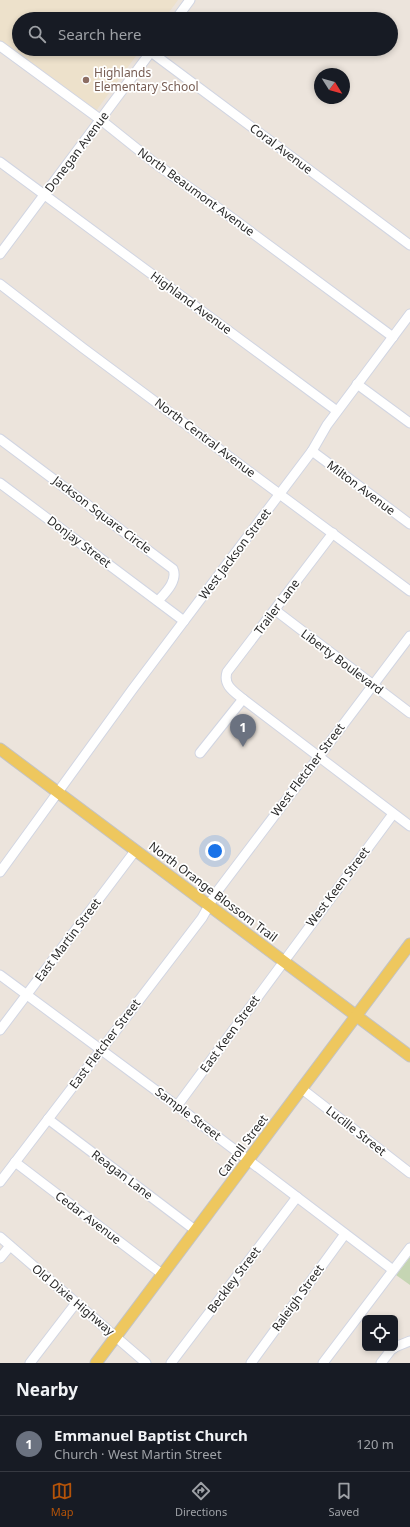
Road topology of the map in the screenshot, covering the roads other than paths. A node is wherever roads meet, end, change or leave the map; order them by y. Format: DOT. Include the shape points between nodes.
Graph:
graph roads {
  1 [pos="190,0"];
  2 [pos="181,12"];
  3 [pos="0,46"];
  4 [pos="12,55"];
  5 [pos="14,56"];
  6 [pos="148,56"];
  7 [pos="159,56"];
  8 [pos="101,120"];
  9 [pos="0,162"];
  10 [pos="45,195"];
  11 [pos="410,245"];
  12 [pos="0,254"];
  13 [pos="0,284"];
  14 [pos="409,318"];
  15 [pos="393,337"];
  16 [pos="357,384"];
  17 [pos="337,411"];
  18 [pos="410,424"];
  19 [pos="0,439"];
  20 [pos="312,451"];
  21 [pos="0,482"];
  22 [pos="280,494"];
  23 [pos="410,524"];
  24 [pos="333,533"];
  25 [pos="410,591"];
  26 [pos="158,601"];
  27 [pos="275,610"];
  28 [pos="184,621"];
  29 [pos="410,636"];
  30 [pos="372,684"];
  31 [pos="242,699"];
  32 [pos="410,713"];
  33 [pos="0,749"];
  34 [pos="200,753"];
  35 [pos="318,757"];
  36 [pos="59,793"];
  37 [pos="393,814"];
  38 [pos="410,826"];
  39 [pos="135,851"];
  40 [pos="0,872"];
  41 [pos="208,906"];
  42 [pos="410,944"];
  43 [pos="283,961"];
  44 [pos="0,975"];
  45 [pos="26,995"];
  46 [pos="356,1016"];
  47 [pos="0,1030"];
  48 [pos="101,1050"];
  49 [pos="410,1056"];
  50 [pos="302,1089"];
  51 [pos="177,1106"];
  52 [pos="48,1119"];
  53 [pos="248,1160"];
  54 [pos="15,1162"];
  55 [pos="410,1173"];
  56 [pos="0,1182"];
  57 [pos="297,1197"];
  58 [pos="195,1230"];
  59 [pos="346,1234"];
  60 [pos="0,1237"];
  61 [pos="10,1246"];
  62 [pos="410,1248"];
  63 [pos="0,1258"];
  64 [pos="393,1270"];
  65 [pos="162,1274"];
  66 [pos="76,1303"];
  67 [pos="116,1336"];
  68 [pos="410,1342"];
  69 [pos="398,1346"];
  70 [pos="390,1351"];
  71 [pos="30,1363"];
  72 [pos="96,1363"];
  73 [pos="146,1363"];
  74 [pos="171,1363"];
  75 [pos="251,1363"];
  76 [pos="323,1363"];
  77 [pos="381,1363"];
  1 -- 2 [label="street"];
  3 -- 4 [label="street, North Beaumont Avenue"];
  5 -- 8 [label="street, North Beaumont Avenue"];
  6 -- 8 [label="street, Donegan Avenue"];
  7 -- 11 [label="street, Coral Avenue"];
  8 -- 10 [label="street, Donegan Avenue"];
  8 -- 15 [label="street, North Beaumont Avenue"];
  9 -- 10 [label="street, Highland Avenue"];
  10 -- 12 [label="street, Donegan Avenue"];
  10 -- 17 [label="street, Highland Avenue"];
  13 -- 22 [label="street, North Central Avenue"];
  14 -- 15 [label="street, West Jackson Street"];
  15 -- 16 [label="street, West Jackson Street"];
  16 -- 17 [label="street, West Jackson Street"];
  16 -- 18 [label="street"];
  17 -- 20 [label="street, West Jackson Street"];
  19 -- 26 [label="street, Jackson Square Circle" via="173,569 174,580"];
  20 -- 22 [label="street, West Jackson Street"];
  20 -- 23 [label="street, Milton Avenue"];
  21 -- 26 [label="street, Donjay Street"];
  22 -- 24 [label="street, North Central Avenue"];
  22 -- 28 [label="street, West Jackson Street"];
  24 -- 25 [label="street, North Central Avenue"];
  24 -- 27 [label="street, Trailer Lane"];
  26 -- 28 [label="street, Donjay Street"];
  27 -- 30 [label="street, Liberty Boulevard"];
  27 -- 31 [label="street, Trailer Lane" via="227,672 226,682 229,688"];
  28 -- 36 [label="street, West Jackson Street"];
  29 -- 30 [label="street, West Fletcher Street"];
  30 -- 32 [label="street, Liberty Boulevard"];
  30 -- 35 [label="street, West Fletcher Street"];
  31 -- 34 [label="street"];
  31 -- 35 [label="street"];
  33 -- 36 [label="main road, North Orange Blossom Trail"];
  35 -- 37 [label="street"];
  35 -- 41 [label="street, West Fletcher Street"];
  36 -- 39 [label="main road, North Orange Blossom Trail"];
  36 -- 40 [label="street, West Jackson Street"];
  37 -- 38 [label="street"];
  37 -- 43 [label="street, West Keen Street"];
  39 -- 41 [label="main road, North Orange Blossom Trail"];
  39 -- 45 [label="street, East Martin Street"];
  41 -- 43 [label="main road, North Orange Blossom Trail"];
  41 -- 48 [label="street, East Fletcher Street" via="202,918"];
  42 -- 46 [label="main road, Carroll Street"];
  43 -- 46 [label="main road, North Orange Blossom Trail"];
  43 -- 51 [label="street, East Keen Street"];
  44 -- 45 [label="street, Sample Street"];
  45 -- 47 [label="street, East Martin Street"];
  45 -- 48 [label="street, Sample Street"];
  46 -- 49 [label="main road, North Orange Blossom Trail"];
  46 -- 50 [label="main road, Carroll Street"];
  48 -- 51 [label="street, Sample Street"];
  48 -- 52 [label="street, East Fletcher Street"];
  50 -- 53 [label="main road, Carroll Street"];
  50 -- 55 [label="street, Lucille Street"];
  51 -- 53 [label="street, Sample Street"];
  52 -- 54 [label="street, East Fletcher Street"];
  52 -- 58 [label="street, Reagan Lane"];
  53 -- 57 [label="street, Sample Street"];
  53 -- 58 [label="main road, Carroll Street"];
  54 -- 56 [label="street, East Fletcher Street"];
  54 -- 65 [label="street, Cedar Avenue"];
  57 -- 59 [label="street, Sample Street"];
  57 -- 74 [label="street, Beckley Street"];
  58 -- 65 [label="main road, Carroll Street"];
  59 -- 64 [label="street, Sample Street"];
  59 -- 75 [label="street, Raleigh Street"];
  60 -- 61 [label="street, Old Dixie Highway"];
  61 -- 63 [label="street"];
  61 -- 66 [label="street, Old Dixie Highway"];
  62 -- 64 [label="street"];
  64 -- 76 [label="street"];
  65 -- 67 [label="main road, Carroll Street"];
  66 -- 67 [label="street, Old Dixie Highway"];
  66 -- 71 [label="street"];
  67 -- 72 [label="main road, Carroll Street"];
  67 -- 73 [label="street, Old Dixie Highway"];
  68 -- 69 [label="street"];
  70 -- 77 [label="street"];
}
